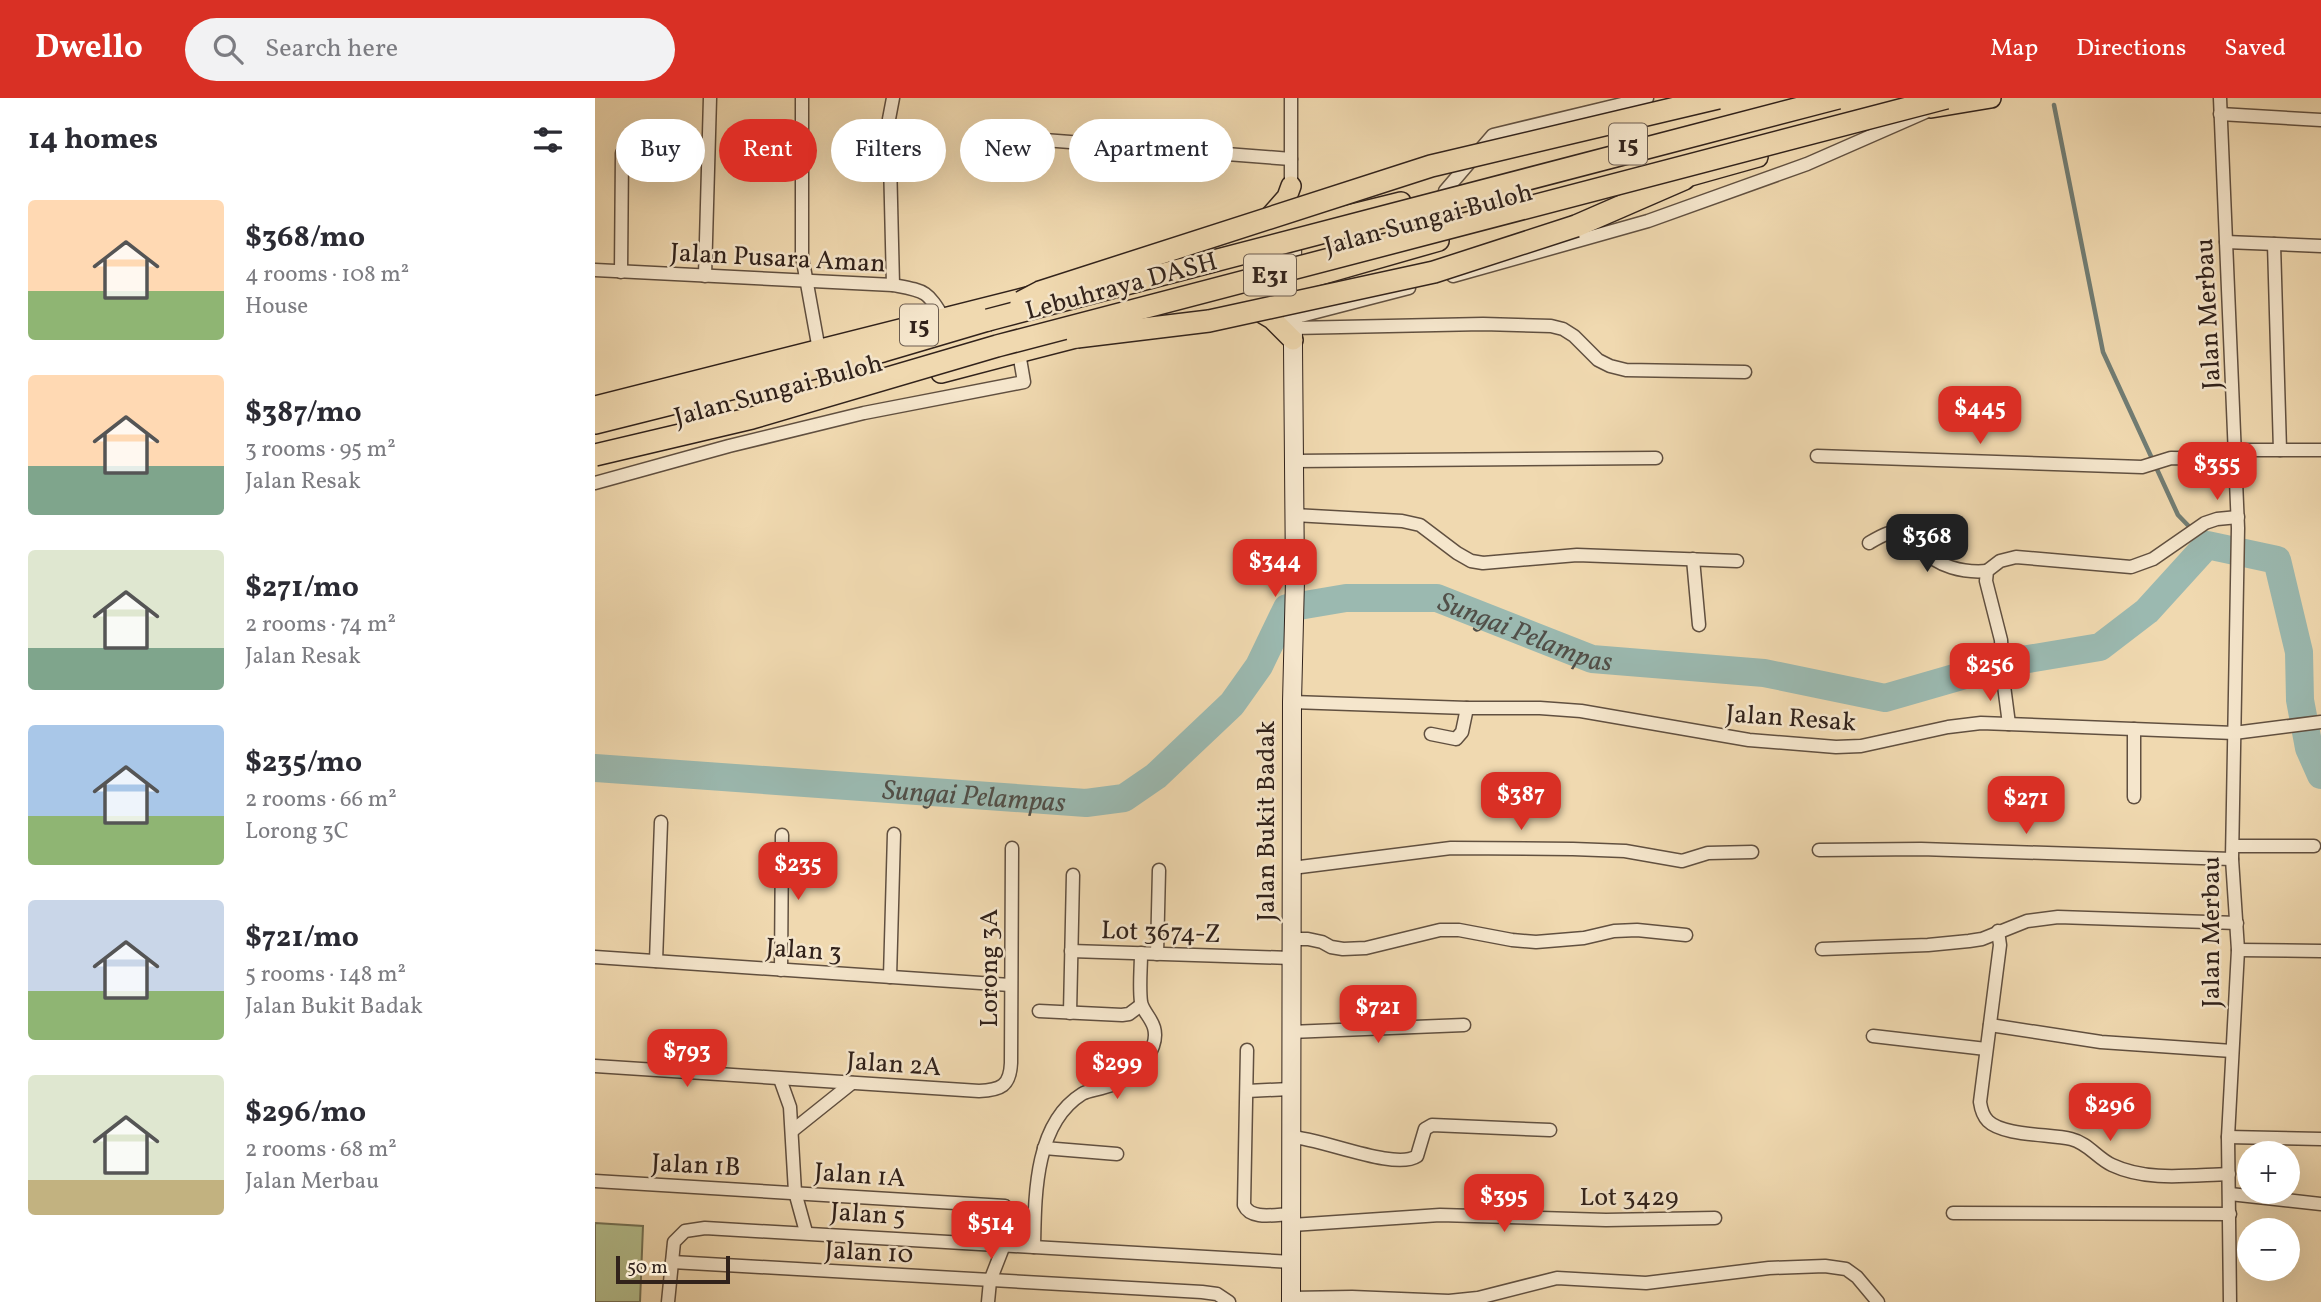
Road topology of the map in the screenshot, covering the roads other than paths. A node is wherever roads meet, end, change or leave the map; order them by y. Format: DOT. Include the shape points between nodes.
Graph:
graph roads {
  1 [pos="710,98"];
  2 [pos="802,98"];
  3 [pos="893,98"];
  4 [pos="1291,98"];
  5 [pos="1647,98"];
  6 [pos="1718,98"];
  7 [pos="1811,98"];
  8 [pos="1838,98"];
  9 [pos="1991,98"];
  10 [pos="2220,98"];
  11 [pos="1945,101"];
  12 [pos="2220,114"];
  13 [pos="2321,120"];
  14 [pos="1055,142"];
  15 [pos="1291,159"];
  16 [pos="1684,178"];
  17 [pos="622,182"];
  18 [pos="1291,186"];
  19 [pos="1445,191"];
  20 [pos="1292,228"];
  21 [pos="1242,240"];
  22 [pos="2226,242"];
  23 [pos="2274,244"];
  24 [pos="2321,246"];
  25 [pos="595,270"];
  26 [pos="621,272"];
  27 [pos="705,275"];
  28 [pos="808,280"];
  29 [pos="1292,283"];
  30 [pos="893,285"];
  31 [pos="1229,299"];
  32 [pos="944,319"];
  33 [pos="988,320"];
  34 [pos="1293,329"];
  35 [pos="997,346"];
  36 [pos="819,351"];
  37 [pos="1019,353"];
  38 [pos="1745,372"];
  39 [pos="595,406"];
  40 [pos="595,423"];
  41 [pos="2280,450"];
  42 [pos="2321,450"];
  43 [pos="2236,454"];
  44 [pos="595,455"];
  45 [pos="1817,456"];
  46 [pos="1656,458"];
  47 [pos="1294,461"];
  48 [pos="595,466"];
  49 [pos="595,483"];
  50 [pos="1294,515"];
  51 [pos="2238,523"];
  52 [pos="1869,542"];
  53 [pos="1693,559"];
  54 [pos="1737,561"];
  55 [pos="1987,571"];
  56 [pos="1699,625"];
  57 [pos="1292,702"];
  58 [pos="1467,708"];
  59 [pos="2321,722"];
  60 [pos="2009,724"];
  61 [pos="2134,729"];
  62 [pos="2234,733"];
  63 [pos="1431,734"];
  64 [pos="2134,797"];
  65 [pos="661,822"];
  66 [pos="894,834"];
  67 [pos="782,835"];
  68 [pos="2314,846"];
  69 [pos="1012,848"];
  70 [pos="1819,850"];
  71 [pos="1752,852"];
  72 [pos="2232,853"];
  73 [pos="1292,868"];
  74 [pos="1159,870"];
  75 [pos="1073,875"];
  76 [pos="2237,923"];
  77 [pos="1999,931"];
  78 [pos="1686,935"];
  79 [pos="1291,939"];
  80 [pos="1822,949"];
  81 [pos="2238,950"];
  82 [pos="1071,951"];
  83 [pos="2321,951"];
  84 [pos="1141,953"];
  85 [pos="1157,954"];
  86 [pos="595,957"];
  87 [pos="1291,958"];
  88 [pos="656,961"];
  89 [pos="781,970"];
  90 [pos="891,977"];
  91 [pos="1010,985"];
  92 [pos="1141,1005"];
  93 [pos="1039,1012"];
  94 [pos="1070,1013"];
  95 [pos="1464,1025"];
  96 [pos="1990,1025"];
  97 [pos="1290,1032"];
  98 [pos="1873,1036"];
  99 [pos="1986,1049"];
  100 [pos="1247,1050"];
  101 [pos="2232,1051"];
  102 [pos="595,1066"];
  103 [pos="780,1079"];
  104 [pos="852,1083"];
  105 [pos="1004,1086"];
  106 [pos="1290,1089"];
  107 [pos="1247,1091"];
  108 [pos="1550,1130"];
  109 [pos="792,1131"];
  110 [pos="1291,1137"];
  111 [pos="2228,1137"];
  112 [pos="2321,1139"];
  113 [pos="1044,1148"];
  114 [pos="1117,1154"];
  115 [pos="2229,1174"];
  116 [pos="595,1181"];
  117 [pos="795,1192"];
  118 [pos="2230,1194"];
  119 [pos="2321,1204"];
  120 [pos="1005,1206"];
  121 [pos="1953,1213"];
  122 [pos="2230,1214"];
  123 [pos="1715,1219"];
  124 [pos="1292,1220"];
  125 [pos="806,1232"];
  126 [pos="1004,1245"];
  127 [pos="1034,1247"];
  128 [pos="671,1262"];
  129 [pos="1292,1262"];
  130 [pos="990,1281"];
  131 [pos="1291,1300"];
  132 [pos="669,1302"];
  133 [pos="988,1302"];
  134 [pos="1229,1302"];
  135 [pos="1878,1302"];
  136 [pos="2230,1302"];
  1 -- 27 [label="street"];
  2 -- 28 [label="street" via="802,256"];
  3 -- 30 [label="street"];
  4 -- 15 [label="street"];
  5 -- 19 [label="street" via="1493,135"];
  6 -- 33 [label="highway, bridge" via="1431,166 1040,292"];
  7 -- 19 [label="highway, Jalan Sungai Buloh / 15"];
  8 -- 33 [label="highway, Lebuhraya DASH / E31, bridge"];
  9 -- 11 [label="highway, Jalan Sungai Buloh / 15"];
  10 -- 12 [label="street, Jalan Merbau"];
  11 -- 16 [label="highway, Jalan Sungai Buloh / 15"];
  11 -- 34 [label="street" via="1807,164 1648,221"];
  11 -- 35 [label="highway, Lebuhraya DASH / E31, bridge"];
  12 -- 13 [label="street"];
  12 -- 22 [label="street, Jalan Merbau"];
  14 -- 15 [label="street"];
  15 -- 18 [label="street"];
  16 -- 29 [label="highway, Jalan Sungai Buloh / 15"];
  16 -- 35 [label="highway, bridge" via="1576,226 1434,272 1209,321"];
  17 -- 26 [label="street"];
  18 -- 20 [label="street"];
  18 -- 21 [label="highway" via="1278,209"];
  19 -- 20 [label="highway, Jalan Sungai Buloh / 15"];
  20 -- 21 [label="highway, Jalan Sungai Buloh / 15"];
  20 -- 29 [label="main road, Jalan Bukit Badak"];
  21 -- 32 [label="highway, Jalan Sungai Buloh / 15"];
  22 -- 23 [label="street"];
  22 -- 43 [label="street, Jalan Merbau"];
  23 -- 24 [label="street"];
  23 -- 41 [label="street"];
  25 -- 26 [label="street, Jalan Pusara Aman"];
  26 -- 27 [label="street, Jalan Pusara Aman"];
  27 -- 28 [label="street, Jalan Pusara Aman"];
  28 -- 30 [label="street, Jalan Pusara Aman"];
  28 -- 36 [label="street"];
  29 -- 31 [label="highway, Jalan Sungai Buloh / 15"];
  29 -- 34 [label="main road, Jalan Bukit Badak"];
  30 -- 32 [label="street, Jalan Pusara Aman" via="922,291"];
  31 -- 34 [label="highway"];
  31 -- 37 [label="highway, Jalan Sungai Buloh / 15"];
  32 -- 36 [label="highway, Jalan Sungai Buloh / 15"];
  33 -- 40 [label="highway, Lebuhraya DASH / E31"];
  34 -- 38 [label="street" via="1551,326 1563,329 1610,366"];
  34 -- 47 [label="main road, Jalan Bukit Badak"];
  35 -- 44 [label="highway, Lebuhraya DASH / E31, bridge" via="753,418"];
  36 -- 39 [label="highway, Jalan Sungai Buloh / 15"];
  37 -- 48 [label="highway, Jalan Sungai Buloh / 15"];
  37 -- 49 [label="street" via="1024,382 864,413"];
  41 -- 42 [label="street"];
  41 -- 43 [label="street"];
  43 -- 45 [label="street" via="2171,458 2141,467"];
  43 -- 51 [label="street, Jalan Merbau"];
  46 -- 47 [label="street"];
  47 -- 50 [label="main road, Jalan Bukit Badak"];
  50 -- 53 [label="street" via="1420,525 1457,553 1483,563 1577,555"];
  50 -- 57 [label="main road, Jalan Bukit Badak"];
  51 -- 55 [label="street" via="2217,519 2205,523 2153,559 2131,567 2016,557"];
  51 -- 62 [label="street, Jalan Merbau"];
  52 -- 55 [label="street" via="1898,531 1907,533 1932,558 1952,568"];
  53 -- 54 [label="street"];
  53 -- 56 [label="street"];
  55 -- 60 [label="street" via="2001,640"];
  57 -- 58 [label="street, Jalan Resak"];
  57 -- 73 [label="main road, Jalan Bukit Badak"];
  58 -- 60 [label="street, Jalan Resak" via="1581,711 1749,740 1836,747 1861,747 1948,727"];
  58 -- 63 [label="street" via="1456,739"];
  59 -- 62 [label="street, Jalan Resak"];
  60 -- 61 [label="street, Jalan Resak"];
  61 -- 62 [label="street, Jalan Resak"];
  61 -- 64 [label="street"];
  62 -- 72 [label="street, Jalan Merbau"];
  65 -- 88 [label="street"];
  66 -- 90 [label="street"];
  67 -- 89 [label="street"];
  68 -- 72 [label="street"];
  69 -- 91 [label="street, Lorong 3A"];
  70 -- 72 [label="street"];
  71 -- 73 [label="street" via="1708,853 1682,861 1573,849 1451,848"];
  72 -- 76 [label="street, Jalan Merbau"];
  73 -- 79 [label="main road, Jalan Bukit Badak"];
  74 -- 85 [label="street"];
  75 -- 82 [label="street"];
  76 -- 77 [label="street" via="2058,917"];
  76 -- 81 [label="street, Jalan Merbau"];
  77 -- 80 [label="street" via="1982,939 1956,942"];
  77 -- 96 [label="street"];
  78 -- 79 [label="street" via="1614,931 1536,942 1440,930 1343,949"];
  79 -- 87 [label="main road, Jalan Bukit Badak"];
  81 -- 83 [label="street"];
  81 -- 101 [label="street, Jalan Merbau"];
  82 -- 84 [label="street, Lot 3674-Z"];
  82 -- 94 [label="street"];
  84 -- 85 [label="street, Lot 3674-Z"];
  84 -- 92 [label="street"];
  85 -- 87 [label="street, Lot 3674-Z"];
  86 -- 88 [label="street, Jalan 3"];
  87 -- 97 [label="main road, Jalan Bukit Badak"];
  88 -- 89 [label="street, Jalan 3"];
  89 -- 90 [label="street, Jalan 3"];
  90 -- 91 [label="street, Jalan 3"];
  91 -- 105 [label="street, Lorong 3A" via="1010,1075"];
  92 -- 94 [label="street" via="1129,1014"];
  92 -- 113 [label="street" via="1153,1021 1154,1044 1143,1065 1123,1082 1084,1093 1069,1104 1055,1121"];
  93 -- 94 [label="street"];
  95 -- 97 [label="street"];
  96 -- 99 [label="street"];
  96 -- 101 [label="street" via="2101,1042"];
  97 -- 106 [label="main road, Jalan Bukit Badak"];
  98 -- 99 [label="street"];
  99 -- 115 [label="street" via="1980,1102 1984,1116 1996,1127 2081,1142 2110,1164 2131,1172"];
  100 -- 107 [label="street, Lot 3429"];
  101 -- 111 [label="street, Jalan Merbau"];
  102 -- 103 [label="street, Jalan 2A"];
  103 -- 104 [label="street, Jalan 2A"];
  103 -- 109 [label="street"];
  104 -- 105 [label="street, Jalan 2A" via="979,1091"];
  104 -- 109 [label="street"];
  106 -- 107 [label="street"];
  106 -- 110 [label="main road, Jalan Bukit Badak"];
  107 -- 124 [label="street, Lot 3429" via="1244,1205 1253,1215"];
  108 -- 110 [label="street" via="1432,1125 1425,1129 1417,1156 1411,1160 1373,1157"];
  109 -- 117 [label="street"];
  110 -- 124 [label="main road, Jalan Bukit Badak"];
  111 -- 112 [label="street"];
  111 -- 115 [label="street, Jalan Merbau"];
  113 -- 114 [label="street"];
  113 -- 127 [label="street"];
  115 -- 118 [label="street, Jalan Merbau"];
  116 -- 117 [label="street, Jalan 1B"];
  117 -- 120 [label="street, Jalan 1A"];
  117 -- 125 [label="street"];
  118 -- 119 [label="street"];
  118 -- 122 [label="street, Jalan Merbau"];
  121 -- 122 [label="street"];
  122 -- 136 [label="street, Jalan Merbau"];
  123 -- 124 [label="street, Lot 3429" via="1440,1215"];
  124 -- 129 [label="main road, Jalan Bukit Badak"];
  125 -- 126 [label="street, Jalan 5"];
  125 -- 128 [label="street, Jalan 5" via="693,1228 674,1242"];
  126 -- 127 [label="street, Jalan 5"];
  126 -- 130 [label="street"];
  127 -- 129 [label="street, Jalan 5"];
  128 -- 130 [label="street, Jalan 10"];
  128 -- 132 [label="street, Jalan 5"];
  129 -- 131 [label="main road, Jalan Bukit Badak"];
  130 -- 133 [label="street"];
  130 -- 134 [label="street, Jalan 10" via="1202,1292"];
  131 -- 135 [label="street" via="1449,1301 1557,1278 1646,1283 1825,1266 1857,1276"];
}
